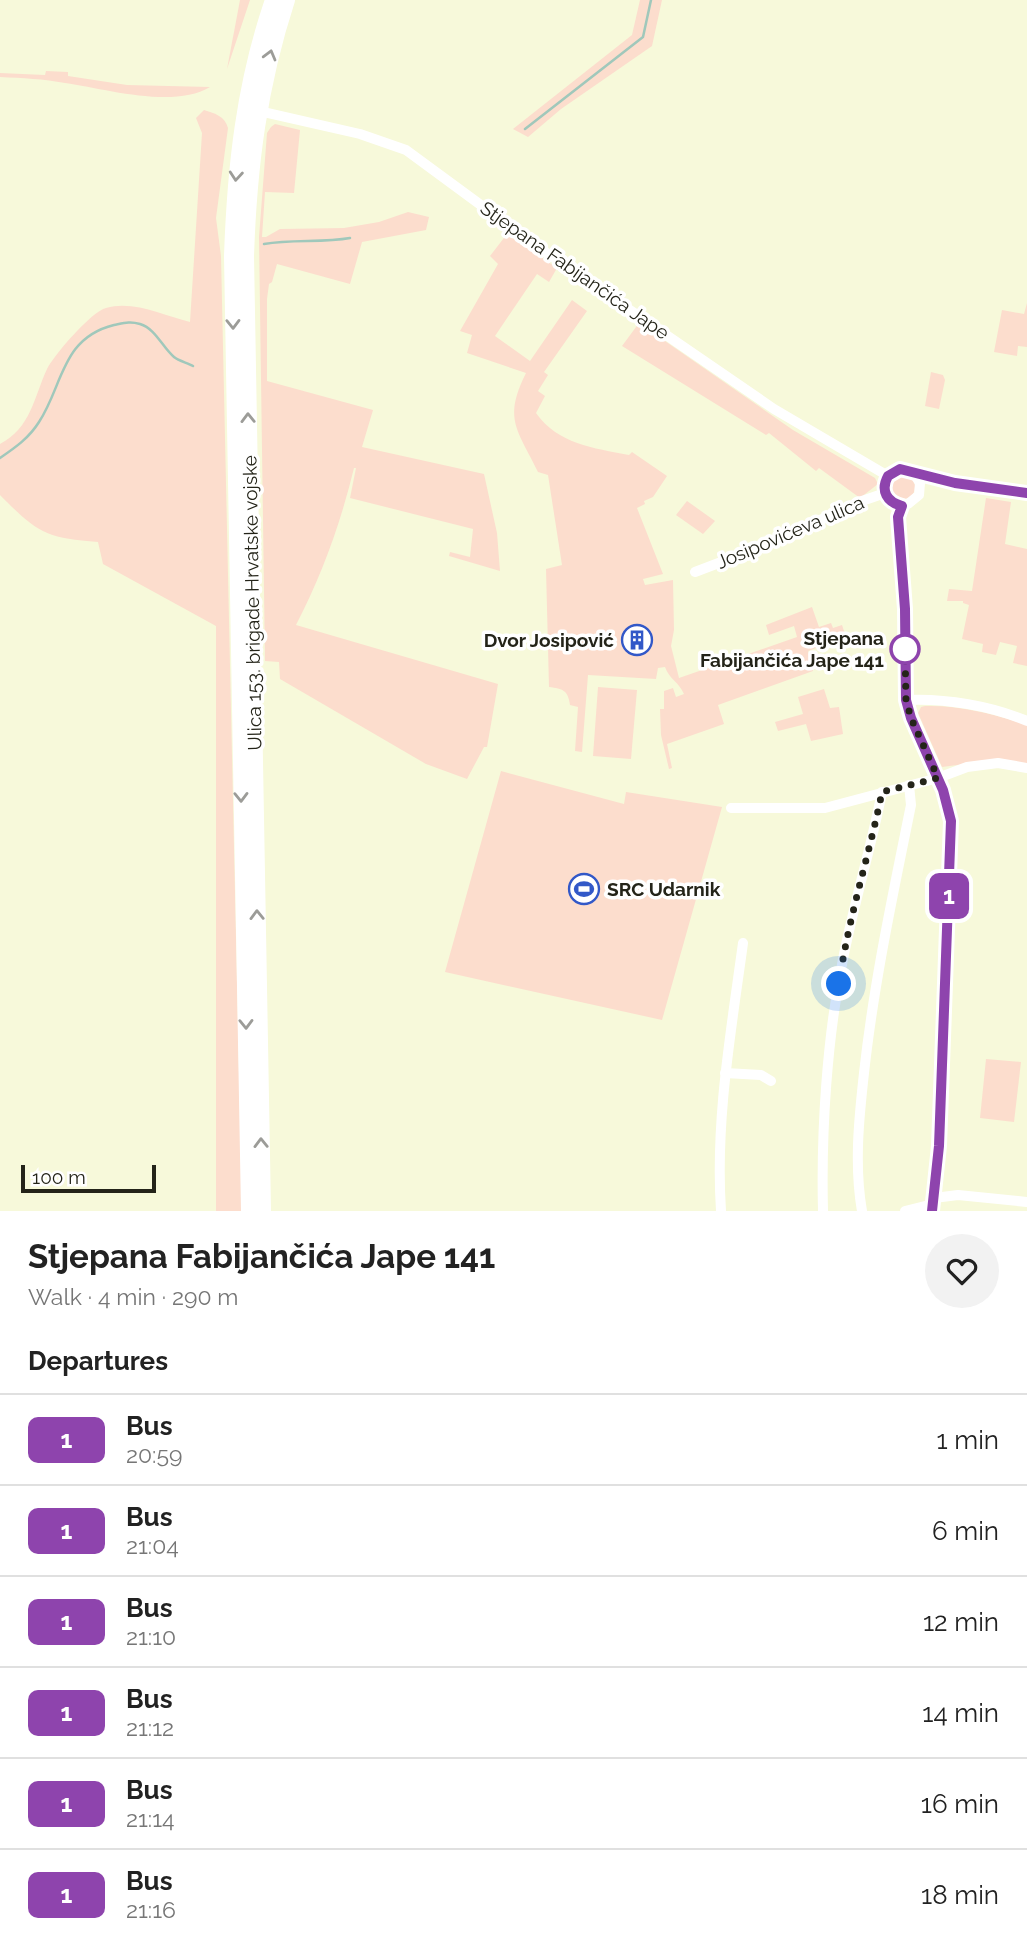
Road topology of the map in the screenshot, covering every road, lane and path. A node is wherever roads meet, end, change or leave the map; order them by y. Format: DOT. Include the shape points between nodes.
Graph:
graph roads {
  1 [pos="273,0"];
  2 [pos="287,0"];
  3 [pos="251,109"];
  4 [pos="913,472"];
  5 [pos="888,476"];
  6 [pos="955,483"];
  7 [pos="885,493"];
  8 [pos="1027,493"];
  9 [pos="919,495"];
  10 [pos="902,506"];
  11 [pos="695,572"];
  12 [pos="906,700"];
  13 [pos="1027,721"];
  14 [pos="1027,768"];
  15 [pos="938,778"];
  16 [pos="909,785"];
  17 [pos="882,792"];
  18 [pos="731,808"];
  19 [pos="743,943"];
  20 [pos="725,1073"];
  21 [pos="771,1081"];
  22 [pos="1027,1202"];
  23 [pos="933,1204"];
  24 [pos="249,1211"];
  25 [pos="262,1211"];
  26 [pos="721,1211"];
  27 [pos="824,1211"];
  28 [pos="862,1211"];
  29 [pos="905,1211"];
  1 -- 3 [label="main road, Ulica 153. brigade Hrvatske vojske" via="255,57"];
  3 -- 2 [label="main road, Ulica 153. brigade Hrvatske vojske, one-way"];
  3 -- 5 [label="street, Stjepana Fabijančića Jape" via="360,134 406,150 774,409"];
  3 -- 24 [label="main road, Ulica 153. brigade Hrvatske vojske, one-way" via="234,198 232,256"];
  25 -- 3 [label="main road, Ulica 153. brigade Hrvatske vojske, one-way" via="246,256"];
  4 -- 5 [label="street" via="900,469"];
  4 -- 6 [label="street"];
  4 -- 9 [label="street" via="920,483"];
  5 -- 7 [label="street"];
  6 -- 8 [label="street"];
  6 -- 9 [label="street" via="934,485"];
  7 -- 10 [label="street"];
  7 -- 11 [label="street, Josipovićeva ulica"];
  9 -- 10 [label="street"];
  10 -- 12 [label="street" via="898,517"];
  12 -- 13 [label="street" via="937,699"];
  12 -- 15 [label="street"];
  14 -- 15 [label="street" via="981,764"];
  15 -- 16 [label="street"];
  15 -- 23 [label="street" via="951,830"];
  16 -- 17 [label="street"];
  16 -- 28 [label="street" via="911,805 872,1002 859,1117"];
  17 -- 18 [label="street" via="825,808"];
  17 -- 27 [label="street" via="842,961 829,1065"];
  19 -- 20 [label="street"];
  20 -- 21 [label="street" via="761,1075"];
  20 -- 26 [label="street"];
  22 -- 23 [label="street" via="958,1195"];
  23 -- 29 [label="street"];
}
